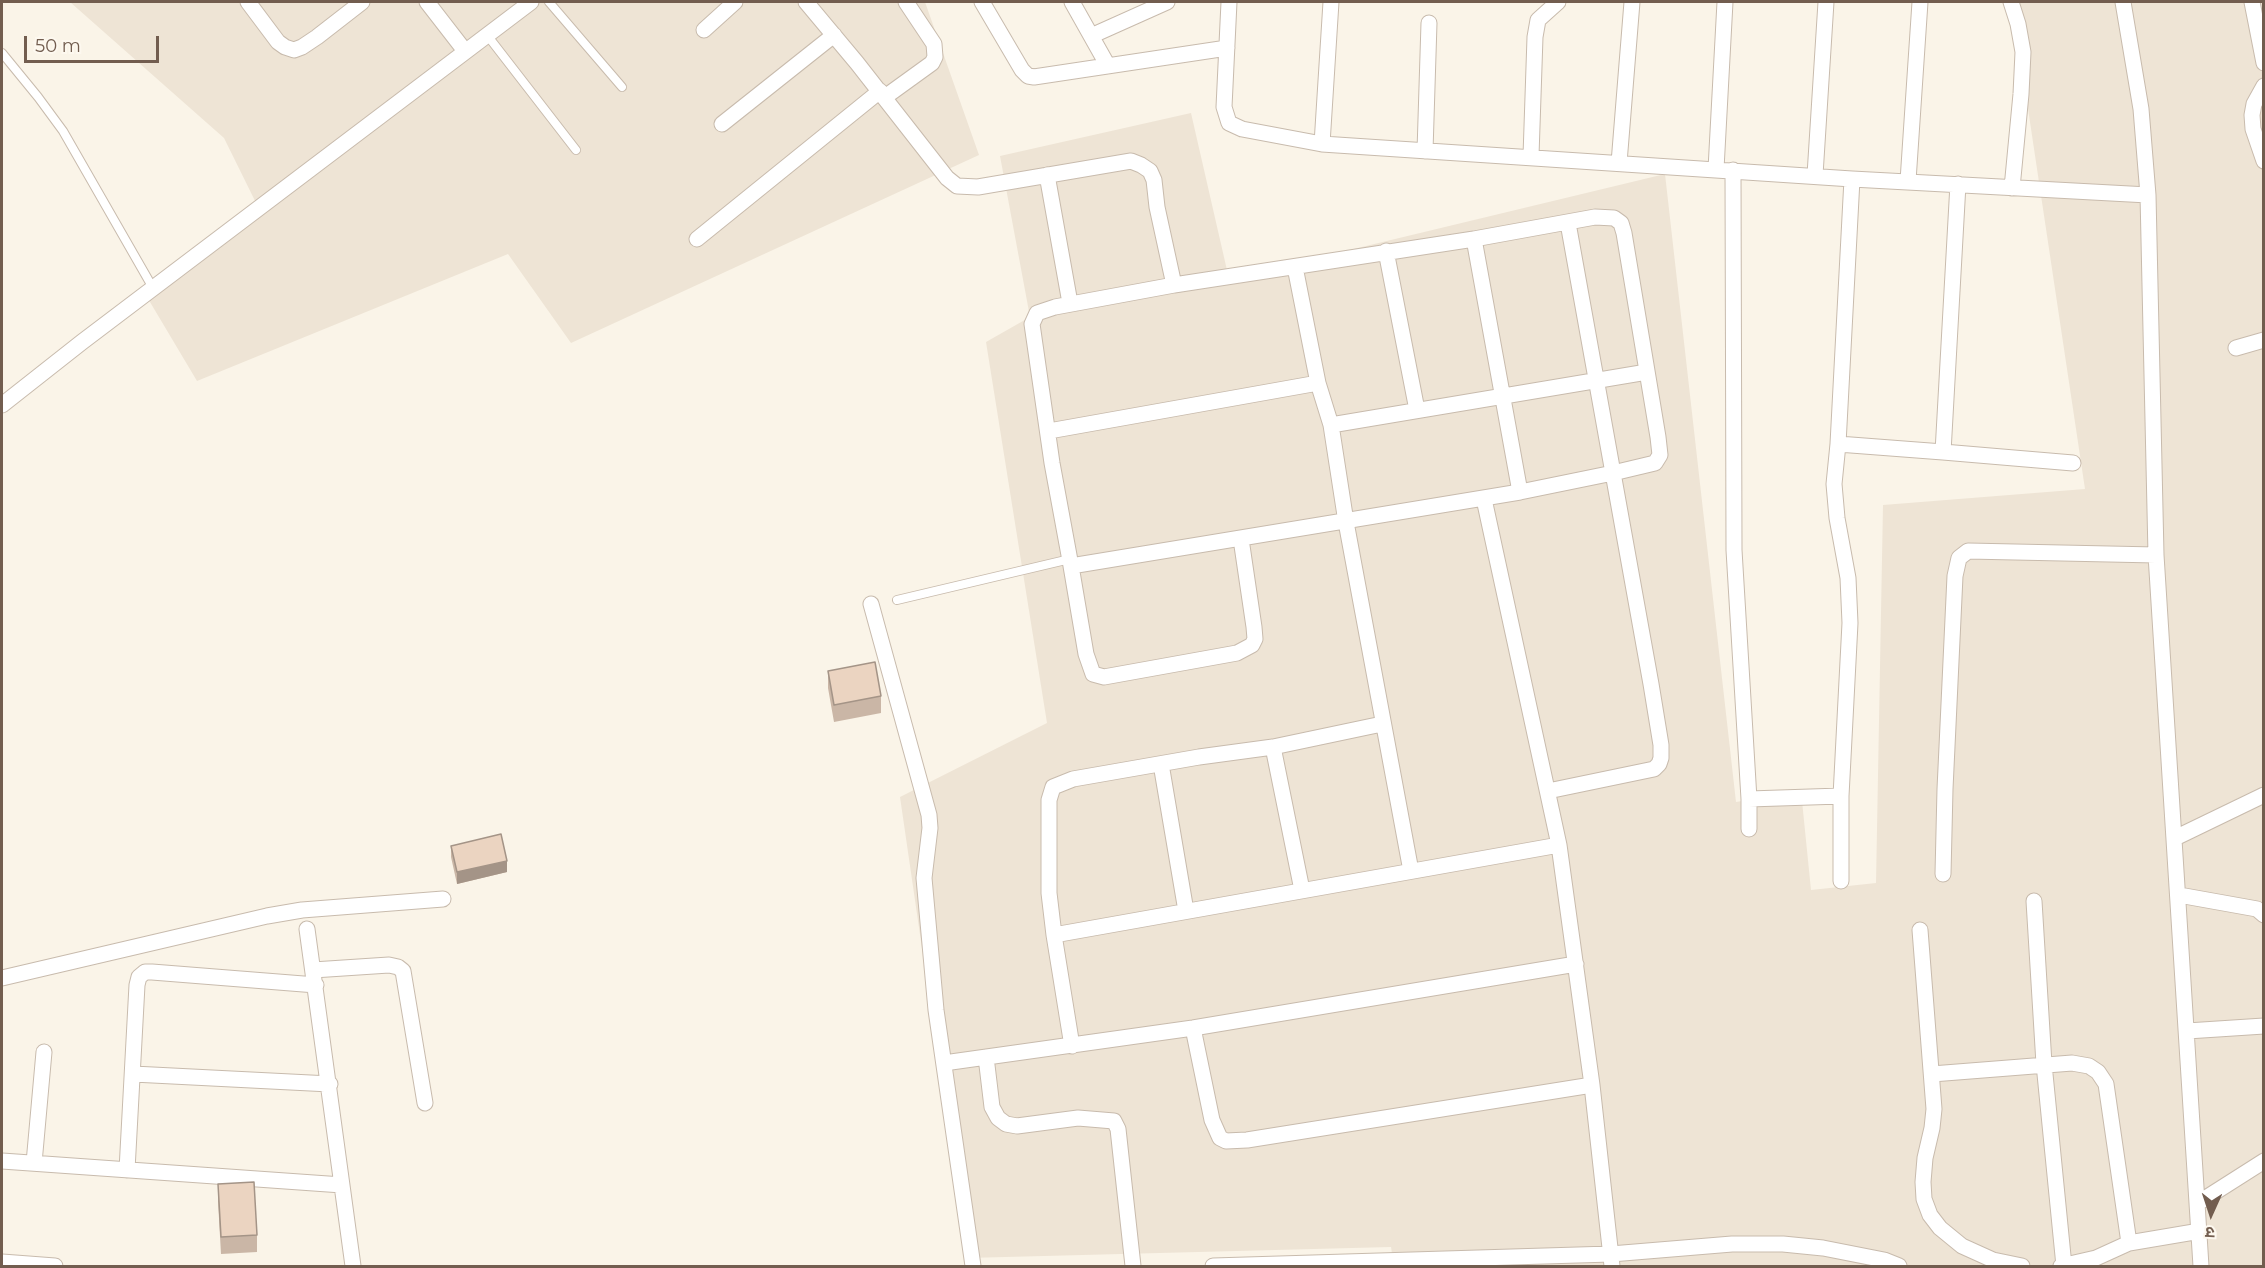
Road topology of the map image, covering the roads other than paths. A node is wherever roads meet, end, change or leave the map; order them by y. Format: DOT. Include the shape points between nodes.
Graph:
graph roads {
  1 [pos="248,2"];
  2 [pos="362,2"];
  3 [pos="427,2"];
  4 [pos="531,2"];
  5 [pos="549,2"];
  6 [pos="735,2"];
  7 [pos="806,2"];
  8 [pos="906,2"];
  9 [pos="982,2"];
  10 [pos="1072,2"];
  11 [pos="1167,2"];
  12 [pos="1229,2"];
  13 [pos="1331,2"];
  14 [pos="1558,2"];
  15 [pos="1632,2"];
  16 [pos="1725,2"];
  17 [pos="1826,2"];
  18 [pos="1920,2"];
  19 [pos="2011,2"];
  20 [pos="2124,2"];
  21 [pos="2252,2"];
  22 [pos="1429,23"];
  23 [pos="704,30"];
  24 [pos="487,35"];
  25 [pos="834,35"];
  26 [pos="1092,36"];
  27 [pos="1227,48"];
  28 [pos="465,51"];
  29 [pos="2,53"];
  30 [pos="2264,63"];
  31 [pos="1108,66"];
  32 [pos="2264,86"];
  33 [pos="622,87"];
  34 [pos="882,94"];
  35 [pos="722,124"];
  36 [pos="1322,144"];
  37 [pos="576,150"];
  38 [pos="1425,151"];
  39 [pos="1531,156"];
  40 [pos="2264,161"];
  41 [pos="1619,163"];
  42 [pos="1716,169"];
  43 [pos="1733,170"];
  44 [pos="1047,175"];
  45 [pos="1815,176"];
  46 [pos="1852,179"];
  47 [pos="1908,181"];
  48 [pos="1958,184"];
  49 [pos="2012,188"];
  50 [pos="2148,195"];
  51 [pos="1568,223"];
  52 [pos="697,239"];
  53 [pos="1474,239"];
  54 [pos="1386,251"];
  55 [pos="1295,267"];
  56 [pos="1174,285"];
  57 [pos="153,288"];
  58 [pos="1070,303"];
  59 [pos="2264,340"];
  60 [pos="2236,348"];
  61 [pos="1647,372"];
  62 [pos="1596,381"];
  63 [pos="1318,383"];
  64 [pos="1503,396"];
  65 [pos="2,405"];
  66 [pos="1417,410"];
  67 [pos="1331,424"];
  68 [pos="1048,431"];
  69 [pos="1838,444"];
  70 [pos="1943,452"];
  71 [pos="2073,463"];
  72 [pos="1613,473"];
  73 [pos="1520,492"];
  74 [pos="1484,499"];
  75 [pos="1346,522"];
  76 [pos="1241,539"];
  77 [pos="2156,555"];
  78 [pos="1071,563"];
  79 [pos="897,600"];
  80 [pos="871,604"];
  81 [pos="1383,723"];
  82 [pos="1273,747"];
  83 [pos="1161,764"];
  84 [pos="1548,791"];
  85 [pos="2264,795"];
  86 [pos="1841,796"];
  87 [pos="1749,799"];
  88 [pos="1749,829"];
  89 [pos="2175,838"];
  90 [pos="1559,845"];
  91 [pos="1411,871"];
  92 [pos="1943,874"];
  93 [pos="1841,881"];
  94 [pos="1302,890"];
  95 [pos="2179,895"];
  96 [pos="443,899"];
  97 [pos="2034,901"];
  98 [pos="1186,911"];
  99 [pos="2264,915"];
  100 [pos="308,929"];
  101 [pos="1920,930"];
  102 [pos="1054,935"];
  103 [pos="1576,964"];
  104 [pos="2,978"];
  105 [pos="315,978"];
  106 [pos="2264,1026"];
  107 [pos="1192,1028"];
  108 [pos="2187,1031"];
  109 [pos="1072,1046"];
  110 [pos="44,1052"];
  111 [pos="986,1057"];
  112 [pos="944,1063"];
  113 [pos="2044,1064"];
  114 [pos="133,1074"];
  115 [pos="1932,1074"];
  116 [pos="330,1084"];
  117 [pos="1592,1085"];
  118 [pos="425,1103"];
  119 [pos="2,1161"];
  120 [pos="2264,1161"];
  121 [pos="34,1163"];
  122 [pos="127,1170"];
  123 [pos="342,1185"];
  124 [pos="2198,1203"];
  125 [pos="2200,1231"];
  126 [pos="2129,1242"];
  127 [pos="1612,1260"];
  128 [pos="2,1262"];
  129 [pos="55,1266"];
  130 [pos="353,1266"];
  131 [pos="973,1266"];
  132 [pos="1133,1266"];
  133 [pos="1213,1266"];
  134 [pos="1899,1266"];
  135 [pos="2022,1266"];
  136 [pos="2063,1266"];
  137 [pos="2201,1266"];
  1 -- 2 [label="street" via="278,42 294,50"];
  3 -- 28 [label="street"];
  4 -- 24 [label="street"];
  5 -- 33 [label="lane"];
  6 -- 23 [label="street"];
  7 -- 25 [label="street"];
  8 -- 34 [label="street" via="934,44 935,57 932,63"];
  9 -- 31 [label="street" via="1028,76"];
  10 -- 26 [label="street"];
  11 -- 26 [label="street"];
  12 -- 27 [label="street"];
  13 -- 36 [label="street"];
  14 -- 39 [label="street" via="1538,20 1535,37"];
  15 -- 41 [label="street"];
  16 -- 42 [label="street"];
  17 -- 45 [label="street"];
  18 -- 47 [label="street"];
  19 -- 49 [label="street" via="2023,52"];
  20 -- 50 [label="street" via="2141,109"];
  21 -- 30 [label="street"];
  22 -- 38 [label="street"];
  24 -- 28 [label="street"];
  24 -- 37 [label="lane"];
  25 -- 34 [label="street"];
  25 -- 35 [label="street"];
  26 -- 31 [label="street"];
  27 -- 31 [label="street"];
  27 -- 36 [label="street" via="1224,107 1229,123"];
  28 -- 57 [label="street"];
  29 -- 57 [label="lane" via="63,131"];
  32 -- 40 [label="street" via="2252,115"];
  34 -- 44 [label="street" via="957,186 978,187"];
  34 -- 52 [label="street"];
  36 -- 38 [label="street"];
  38 -- 39 [label="street"];
  39 -- 41 [label="street"];
  41 -- 42 [label="street"];
  42 -- 43 [label="street"];
  43 -- 45 [label="street"];
  43 -- 87 [label="street" via="1734,550"];
  44 -- 56 [label="street" via="1131,161 1150,171"];
  44 -- 58 [label="street"];
  45 -- 46 [label="street"];
  46 -- 47 [label="street"];
  46 -- 69 [label="street"];
  47 -- 48 [label="street"];
  48 -- 49 [label="street"];
  48 -- 70 [label="street"];
  49 -- 50 [label="street"];
  50 -- 77 [label="street"];
  51 -- 53 [label="street"];
  51 -- 61 [label="street" via="1595,217 1614,218 1621,223"];
  51 -- 62 [label="street"];
  53 -- 54 [label="street"];
  53 -- 64 [label="street"];
  54 -- 55 [label="street"];
  54 -- 66 [label="street"];
  55 -- 56 [label="street"];
  55 -- 63 [label="street"];
  56 -- 58 [label="street"];
  57 -- 65 [label="street"];
  58 -- 68 [label="street" via="1037,313 1032,324"];
  59 -- 60 [label="street"];
  61 -- 62 [label="street"];
  61 -- 72 [label="street" via="1660,455 1655,463"];
  62 -- 64 [label="street"];
  62 -- 72 [label="street"];
  63 -- 67 [label="street"];
  63 -- 68 [label="street"];
  64 -- 66 [label="street"];
  64 -- 73 [label="street"];
  66 -- 67 [label="street"];
  67 -- 75 [label="street"];
  68 -- 78 [label="street"];
  69 -- 70 [label="street"];
  69 -- 86 [label="street" via="1834,483 1848,578 1850,623"];
  70 -- 71 [label="street"];
  72 -- 73 [label="street"];
  72 -- 84 [label="street" via="1661,758 1654,769"];
  73 -- 74 [label="street"];
  74 -- 75 [label="street"];
  74 -- 84 [label="street"];
  75 -- 76 [label="street"];
  75 -- 81 [label="street"];
  76 -- 78 [label="street"];
  76 -- 78 [label="street" via="1254,627 1252,645 1237,652 1104,677 1093,674 1089,665"];
  77 -- 89 [label="street"];
  77 -- 92 [label="street" via="1968,551 1959,558 1954,588"];
  78 -- 79 [label="lane"];
  80 -- 112 [label="street" via="929,815 924,878"];
  81 -- 82 [label="street"];
  81 -- 91 [label="street"];
  82 -- 83 [label="street"];
  82 -- 94 [label="street"];
  83 -- 98 [label="street"];
  83 -- 102 [label="street" via="1073,779 1053,787 1049,800 1048,853"];
  84 -- 90 [label="street"];
  85 -- 89 [label="street"];
  86 -- 87 [label="street"];
  86 -- 93 [label="street"];
  87 -- 88 [label="street"];
  89 -- 95 [label="street"];
  90 -- 91 [label="street"];
  90 -- 103 [label="street"];
  91 -- 94 [label="street"];
  94 -- 98 [label="street"];
  95 -- 99 [label="street" via="2257,909"];
  95 -- 108 [label="street"];
  96 -- 104 [label="street" via="267,916"];
  97 -- 113 [label="street"];
  98 -- 102 [label="street"];
  100 -- 105 [label="street"];
  101 -- 115 [label="street"];
  102 -- 109 [label="street"];
  103 -- 107 [label="street"];
  103 -- 117 [label="street"];
  105 -- 114 [label="street" via="145,972 137,985"];
  105 -- 116 [label="street"];
  105 -- 118 [label="street" via="382,965 403,971"];
  106 -- 108 [label="street"];
  107 -- 109 [label="street"];
  107 -- 117 [label="street" via="1212,1120 1220,1138 1226,1141"];
  108 -- 124 [label="street"];
  109 -- 111 [label="street"];
  110 -- 121 [label="street"];
  111 -- 112 [label="street"];
  111 -- 132 [label="street" via="992,1107 1006,1124 1078,1118 1114,1120"];
  112 -- 131 [label="street"];
  113 -- 115 [label="street"];
  113 -- 126 [label="street" via="2078,1063 2103,1077"];
  113 -- 136 [label="street"];
  114 -- 116 [label="street"];
  114 -- 122 [label="street"];
  115 -- 135 [label="street" via="1934,1109 1923,1182 1930,1215 1962,1246 1993,1260"];
  116 -- 123 [label="street"];
  117 -- 127 [label="street"];
  119 -- 121 [label="street"];
  120 -- 124 [label="street"];
  121 -- 122 [label="street"];
  122 -- 123 [label="street"];
  123 -- 130 [label="street"];
  124 -- 125 [label="street"];
  125 -- 126 [label="street"];
  125 -- 137 [label="street"];
  126 -- 136 [label="street" via="2096,1258"];
  127 -- 133 [label="street"];
  127 -- 134 [label="street" via="1732,1244 1782,1244 1823,1248"];
  128 -- 129 [label="street"];
}
